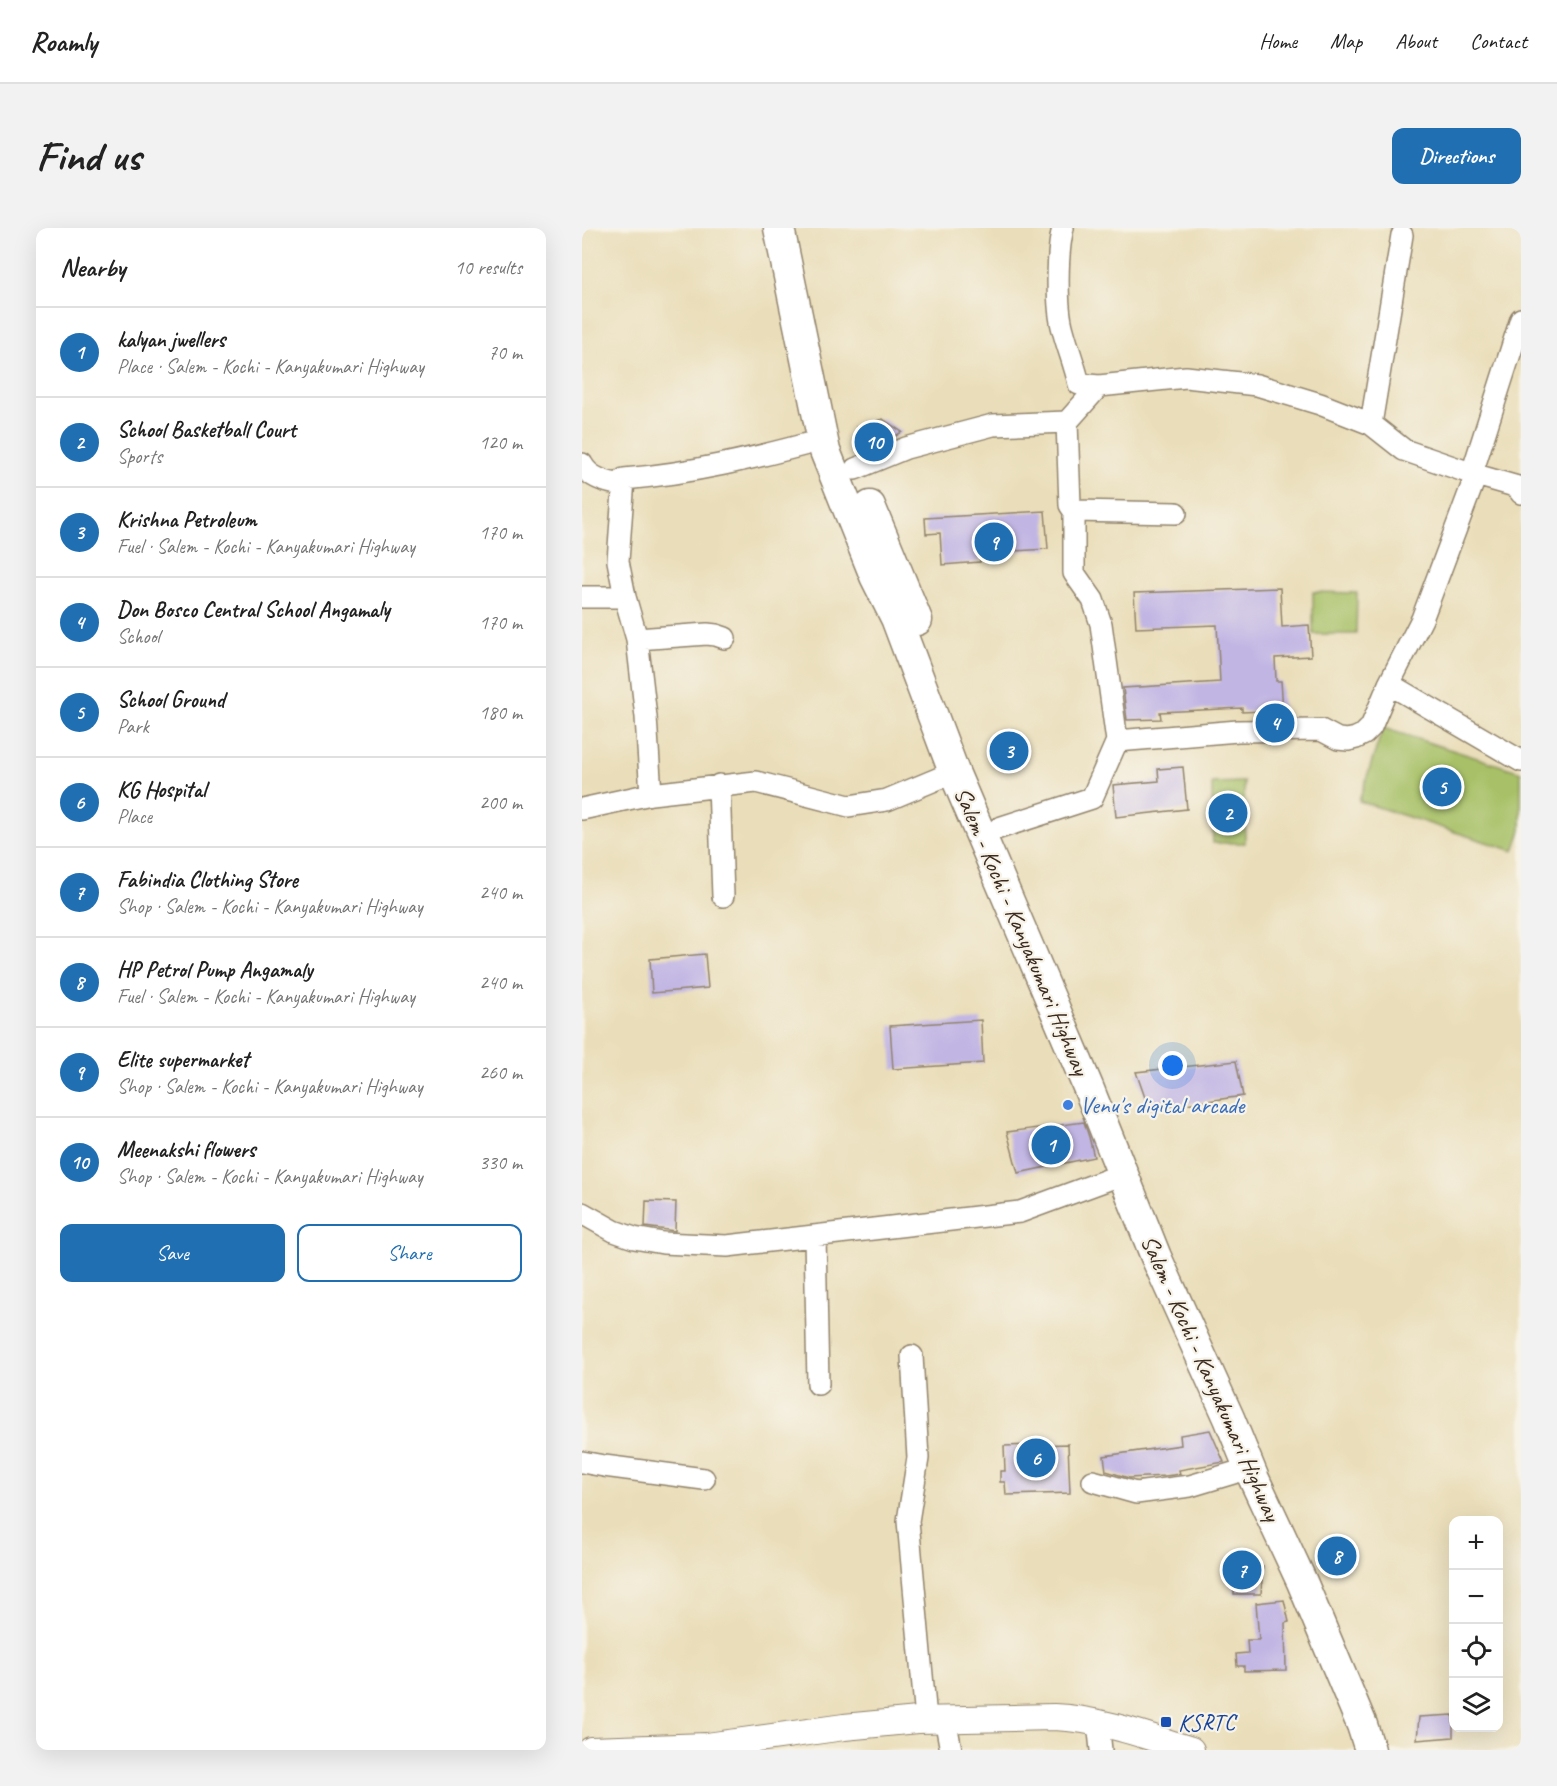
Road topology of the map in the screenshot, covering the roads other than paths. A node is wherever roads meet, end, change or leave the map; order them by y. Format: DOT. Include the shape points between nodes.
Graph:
graph roads {
  1 [pos="779,228"];
  2 [pos="799,228"];
  3 [pos="1063,228"];
  4 [pos="1402,235"];
  5 [pos="1521,319"];
  6 [pos="1099,386"];
  7 [pos="1067,422"];
  8 [pos="1371,424"];
  9 [pos="822,440"];
  10 [pos="582,464"];
  11 [pos="855,470"];
  12 [pos="1474,474"];
  13 [pos="623,485"];
  14 [pos="1521,493"];
  15 [pos="1074,511"];
  16 [pos="1176,513"];
  17 [pos="582,597"];
  18 [pos="625,597"];
  19 [pos="725,638"];
  20 [pos="637,639"];
  21 [pos="1389,684"];
  22 [pos="1117,741"];
  23 [pos="1521,761"];
  24 [pos="954,772"];
  25 [pos="719,785"];
  26 [pos="651,794"];
  27 [pos="582,808"];
  28 [pos="999,828"];
  29 [pos="723,896"];
  30 [pos="1123,1174"];
  31 [pos="582,1212"];
  32 [pos="815,1236"];
  33 [pos="912,1356"];
  34 [pos="818,1384"];
  35 [pos="582,1462"];
  36 [pos="1250,1468"];
  37 [pos="704,1479"];
  38 [pos="1093,1481"];
  39 [pos="935,1719"];
  40 [pos="1098,1722"];
  41 [pos="714,1748"];
  42 [pos="591,1750"];
  43 [pos="951,1750"];
  44 [pos="1101,1750"];
  45 [pos="1191,1750"];
  46 [pos="1370,1750"];
  47 [pos="1390,1750"];
  1 -- 9 [label="highway, Salem - Kochi - Kanyakumari Highway"];
  2 -- 11 [label="highway, Salem - Kochi - Kanyakumari Highway" via="837,425"];
  3 -- 6 [label="street" via="1058,284 1062,328 1079,384"];
  4 -- 8 [label="street"];
  5 -- 12 [label="street"];
  6 -- 7 [label="street"];
  6 -- 8 [label="street" via="1186,377 1257,385"];
  7 -- 11 [label="street" via="993,425 906,448"];
  7 -- 15 [label="street" via="1070,505"];
  8 -- 12 [label="street" via="1404,450"];
  9 -- 13 [label="street" via="708,469 624,479"];
  9 -- 24 [label="highway, Salem - Kochi - Kanyakumari Highway" via="875,576 896,618"];
  10 -- 13 [label="street" via="596,477"];
  11 -- 28 [label="highway, Salem - Kochi - Kanyakumari Highway"];
  12 -- 14 [label="street" via="1518,487"];
  12 -- 21 [label="street" via="1422,619"];
  13 -- 18 [label="street" via="618,561"];
  15 -- 16 [label="street"];
  15 -- 22 [label="street" via="1074,573 1093,600 1101,624"];
  17 -- 18 [label="street"];
  18 -- 20 [label="street"];
  19 -- 20 [label="street" via="708,634"];
  20 -- 26 [label="street"];
  21 -- 22 [label="street" via="1371,728 1347,740 1321,730 1238,731"];
  21 -- 23 [label="street"];
  22 -- 28 [label="street" via="1092,798"];
  24 -- 25 [label="street" via="887,800 849,806 756,782"];
  24 -- 30 [label="highway, Salem - Kochi - Kanyakumari Highway"];
  25 -- 26 [label="street"];
  25 -- 29 [label="street"];
  26 -- 27 [label="street"];
  28 -- 47 [label="highway, Salem - Kochi - Kanyakumari Highway" via="1108,1085 1169,1243 1328,1593"];
  30 -- 32 [label="street" via="1020,1212"];
  30 -- 36 [label="highway, Salem - Kochi - Kanyakumari Highway"];
  31 -- 32 [label="street" via="614,1231 663,1244 727,1246"];
  32 -- 34 [label="street"];
  33 -- 39 [label="street" via="918,1458 908,1521"];
  35 -- 37 [label="street"];
  36 -- 38 [label="street" via="1190,1486 1136,1493"];
  36 -- 46 [label="highway, Salem - Kochi - Kanyakumari Highway" via="1307,1592"];
  39 -- 40 [label="main road" via="1054,1717"];
  39 -- 41 [label="main road" via="844,1727"];
  39 -- 43 [label="street"];
  40 -- 44 [label="street"];
  40 -- 45 [label="main road"];
  41 -- 42 [label="main road"];
}
